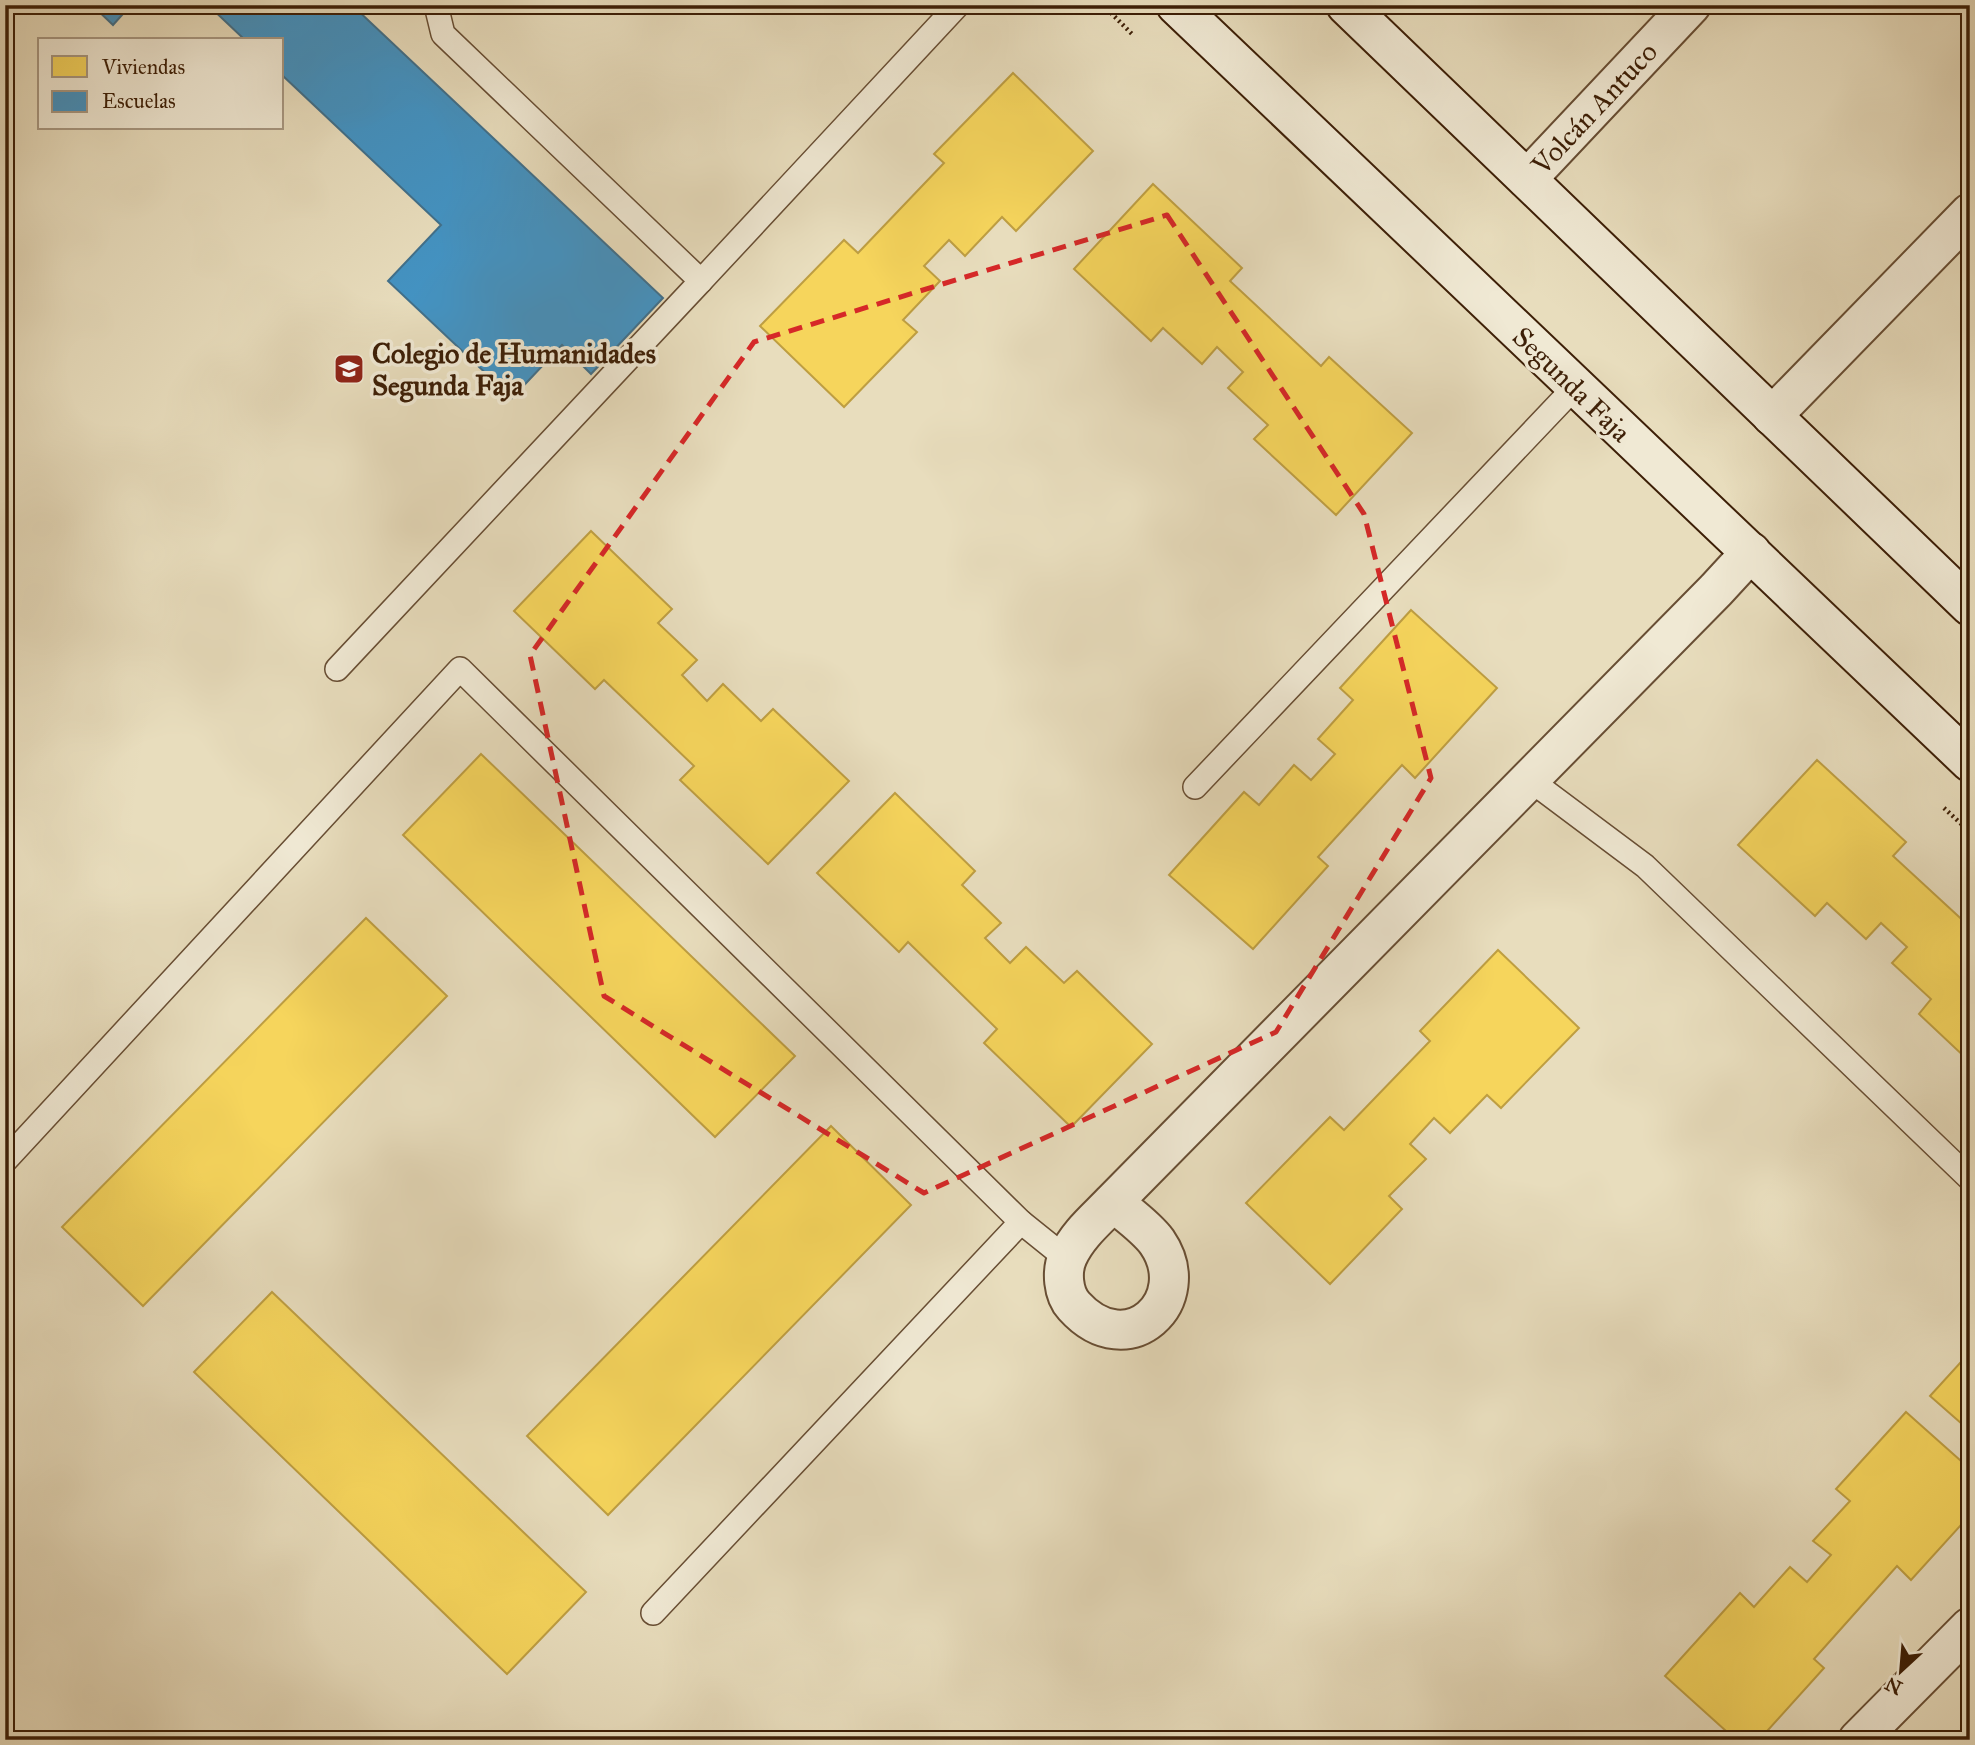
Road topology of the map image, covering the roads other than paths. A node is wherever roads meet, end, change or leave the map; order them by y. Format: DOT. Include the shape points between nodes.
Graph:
graph roads {
  1 [pos="436,5"];
  2 [pos="958,5"];
  3 [pos="1176,5"];
  4 [pos="1346,5"];
  5 [pos="1691,5"];
  6 [pos="1527,179"];
  7 [pos="1970,213"];
  8 [pos="701,282"];
  9 [pos="1575,387"];
  10 [pos="1772,416"];
  11 [pos="1751,552"];
  12 [pos="1970,606"];
  13 [pos="337,669"];
  14 [pos="1970,762"];
  15 [pos="1530,780"];
  16 [pos="1195,787"];
  17 [pos="5,1161"];
  18 [pos="1970,1179"];
  19 [pos="1113,1202"];
  20 [pos="1021,1222"];
  21 [pos="1067,1259"];
  22 [pos="653,1613"];
  23 [pos="1970,1627"];
  24 [pos="1858,1740"];
  1 -- 8 [label="lane" via="443,34"];
  2 -- 8 [label="lane"];
  3 -- 9 [label="main road, Segunda Faja"];
  4 -- 6 [label="main road"];
  5 -- 6 [label="main road, Volcán Antuco"];
  6 -- 10 [label="main road"];
  7 -- 10 [label="main road"];
  8 -- 13 [label="lane"];
  9 -- 11 [label="main road, Segunda Faja"];
  9 -- 16 [label="lane"];
  10 -- 12 [label="main road"];
  11 -- 14 [label="main road, Segunda Faja"];
  11 -- 15 [label="main road"];
  15 -- 18 [label="lane" via="1644,866"];
  15 -- 19 [label="main road"];
  17 -- 20 [label="lane" via="460,669"];
  19 -- 21 [label="main road" via="1079,1237"];
  19 -- 21 [label="main road" via="1156,1240 1163,1254 1169,1274 1167,1298 1153,1317 1132,1329 1110,1331 1086,1320 1067,1299"];
  20 -- 21 [label="lane"];
  20 -- 22 [label="lane"];
  23 -- 24 [label="main road"];
}
